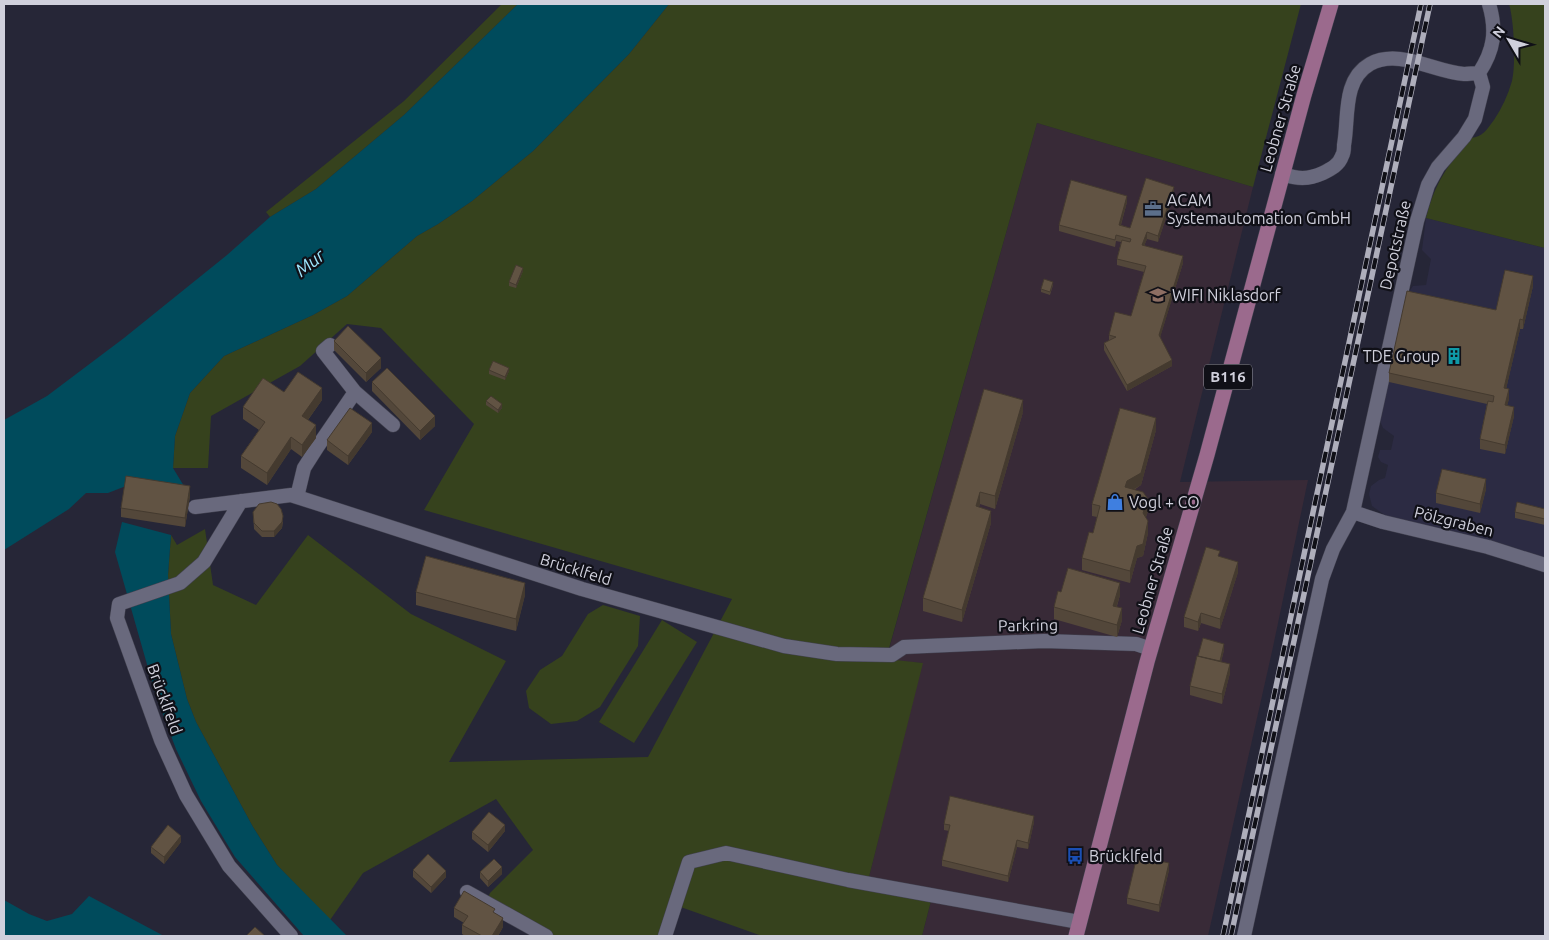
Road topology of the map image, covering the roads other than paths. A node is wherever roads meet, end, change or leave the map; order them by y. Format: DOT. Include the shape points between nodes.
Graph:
graph roads {
  1 [pos="1331,4"];
  2 [pos="1489,4"];
  3 [pos="1479,73"];
  4 [pos="1282,174"];
  5 [pos="330,345"];
  6 [pos="355,392"];
  7 [pos="393,425"];
  8 [pos="297,497"];
  9 [pos="241,501"];
  10 [pos="194,507"];
  11 [pos="1354,512"];
  12 [pos="1545,565"];
  13 [pos="904,646"];
  14 [pos="1151,649"];
  15 [pos="467,892"];
  16 [pos="1078,929"];
  17 [pos="291,936"];
  18 [pos="546,936"];
  19 [pos="665,936"];
  20 [pos="1244,936"];
  1 -- 4 [label="main road, Leobner Straße / B116"];
  2 -- 3 [label="street" via="1494,32 1489,57"];
  3 -- 4 [label="street" via="1463,74 1404,60 1386,59 1371,64 1360,72 1351,89 1342,156 1334,168 1300,180"];
  3 -- 11 [label="street, Depotstraße" via="1483,88 1475,119 1431,179 1418,221"];
  4 -- 14 [label="main road, Leobner Straße / B116"];
  5 -- 6 [label="street" via="323,351"];
  6 -- 7 [label="street"];
  6 -- 8 [label="street" via="304,468"];
  8 -- 9 [label="street, Brücklfeld"];
  8 -- 13 [label="street, Brücklfeld" via="582,590 784,646 837,654 892,655"];
  9 -- 10 [label="street, Brücklfeld"];
  9 -- 17 [label="street, Brücklfeld" via="204,562 180,583 119,604 117,618 161,740 186,795 228,866"];
  11 -- 12 [label="street, Pölzgraben"];
  11 -- 20 [label="street, Depotstraße" via="1333,549 1322,579"];
  13 -- 14 [label="street, Parkring" via="1044,641 1136,644"];
  14 -- 16 [label="main road, Leobner Straße / B116"];
  15 -- 18 [label="street"];
  16 -- 19 [label="street" via="726,852 689,862"];
}
